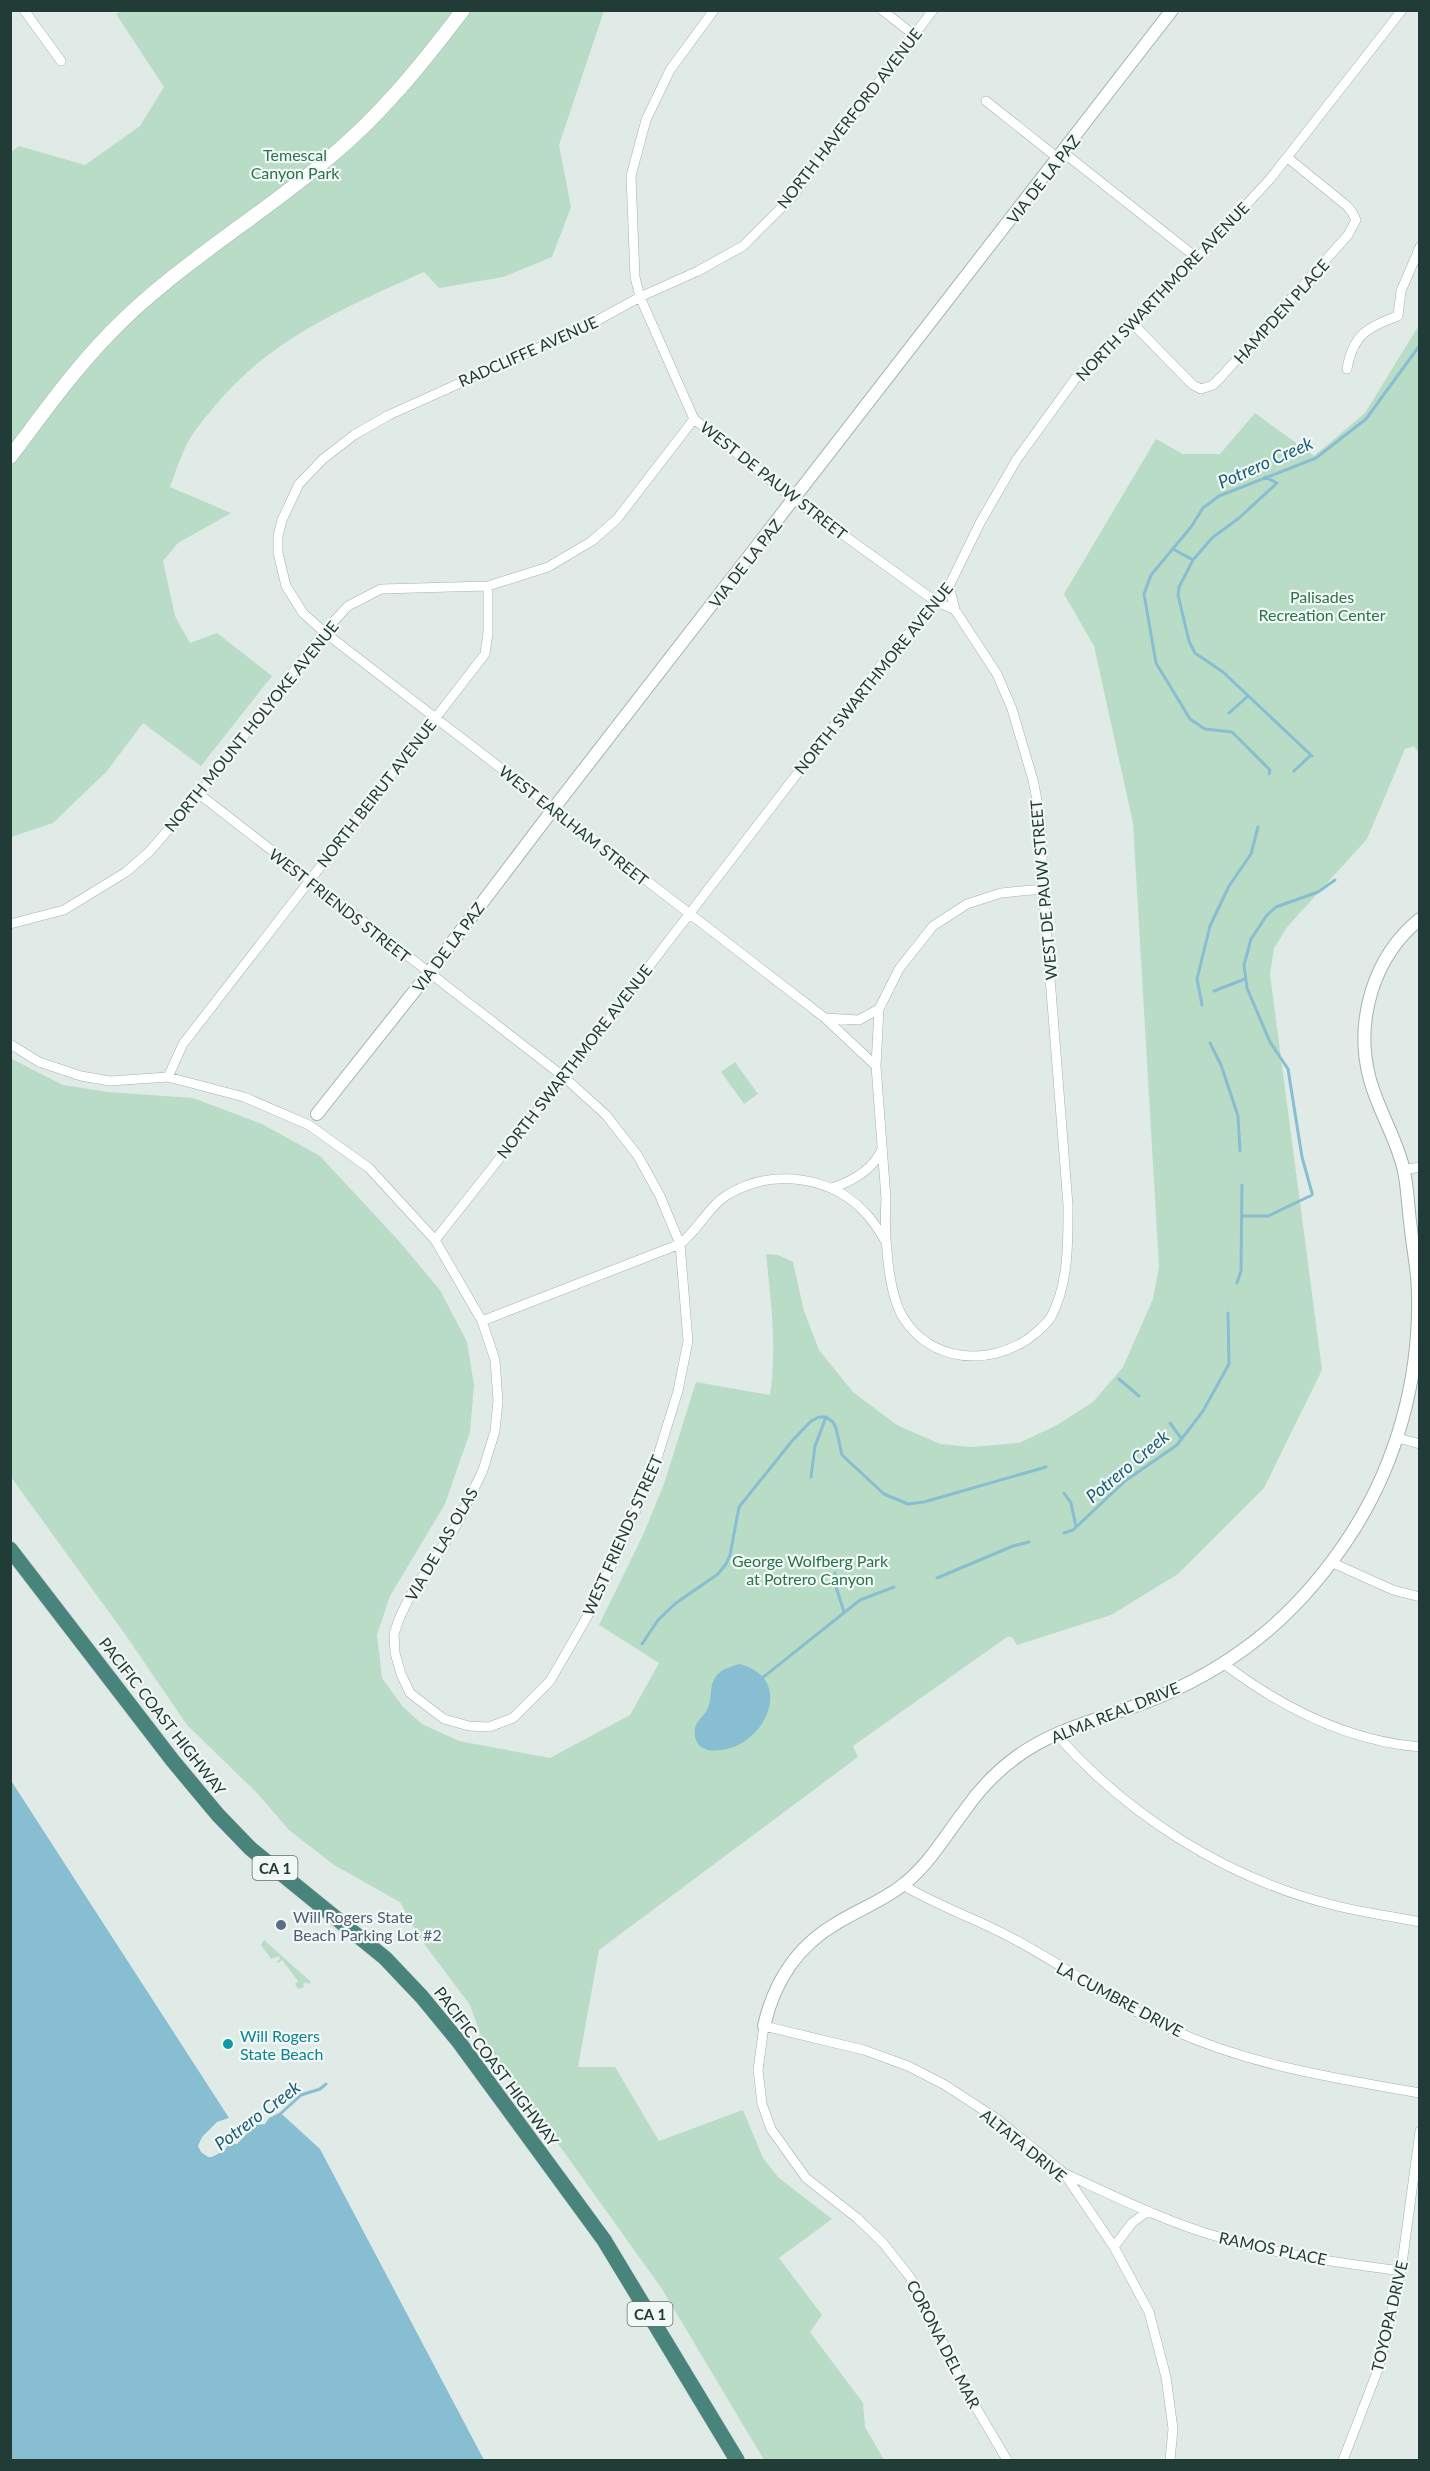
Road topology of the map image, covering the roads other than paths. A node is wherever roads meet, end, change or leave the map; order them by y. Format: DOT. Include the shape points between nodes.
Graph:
graph roads {
  1 [pos="24,10"];
  2 [pos="462,10"];
  3 [pos="714,10"];
  4 [pos="882,10"];
  5 [pos="933,10"];
  6 [pos="1172,10"];
  7 [pos="1402,10"];
  8 [pos="914,35"];
  9 [pos="61,61"];
  10 [pos="986,101"];
  11 [pos="1061,156"];
  12 [pos="1288,158"];
  13 [pos="1419,247"];
  14 [pos="1197,258"];
  15 [pos="640,297"];
  16 [pos="1130,321"];
  17 [pos="1347,369"];
  18 [pos="694,419"];
  19 [pos="10,457"];
  20 [pos="795,500"];
  21 [pos="488,586"];
  22 [pos="949,586"];
  23 [pos="934,601"];
  24 [pos="955,610"];
  25 [pos="324,632"];
  26 [pos="437,717"];
  27 [pos="199,794"];
  28 [pos="554,808"];
  29 [pos="308,880"];
  30 [pos="1043,889"];
  31 [pos="688,914"];
  32 [pos="1419,919"];
  33 [pos="10,924"];
  34 [pos="428,974"];
  35 [pos="879,1009"];
  36 [pos="825,1018"];
  37 [pos="10,1044"];
  38 [pos="876,1066"];
  39 [pos="168,1077"];
  40 [pos="564,1077"];
  41 [pos="317,1114"];
  42 [pos="882,1147"];
  43 [pos="1419,1167"];
  44 [pos="1404,1170"];
  45 [pos="836,1187"];
  46 [pos="435,1240"];
  47 [pos="887,1242"];
  48 [pos="680,1244"];
  49 [pos="482,1321"];
  50 [pos="1398,1438"];
  51 [pos="1419,1444"];
  52 [pos="10,1549"];
  53 [pos="1333,1563"];
  54 [pos="1419,1597"];
  55 [pos="1224,1664"];
  56 [pos="444,1719"];
  57 [pos="1056,1734"];
  58 [pos="1419,1747"];
  59 [pos="903,1885"];
  60 [pos="1419,1922"];
  61 [pos="764,2026"];
  62 [pos="1419,2092"];
  63 [pos="1419,2131"];
  64 [pos="1064,2173"];
  65 [pos="1148,2211"];
  66 [pos="1114,2247"];
  67 [pos="1401,2271"];
  68 [pos="737,2460"];
  69 [pos="1007,2460"];
  70 [pos="1170,2460"];
  71 [pos="1343,2460"];
  1 -- 9 [label="street"];
  2 -- 19 [label="main road" via="418,70 379,114 330,158 193,262 110,333"];
  3 -- 15 [label="street" via="670,70 646,120 631,176 635,277"];
  4 -- 8 [label="street"];
  5 -- 8 [label="street, NORTH HAVERFORD AVENUE"];
  6 -- 11 [label="street, VIA DE LA PAZ"];
  7 -- 12 [label="street, NORTH SWARTHMORE AVENUE"];
  8 -- 15 [label="street, NORTH HAVERFORD AVENUE" via="792,196 743,246"];
  10 -- 11 [label="street"];
  11 -- 14 [label="street"];
  11 -- 20 [label="street, VIA DE LA PAZ"];
  12 -- 14 [label="street, NORTH SWARTHMORE AVENUE"];
  12 -- 16 [label="street, HAMPDEN PLACE" via="1347,206 1356,220 1348,235 1221,377 1201,389 1193,385"];
  13 -- 17 [label="street" via="1401,291 1398,316 1378,323 1359,337 1350,352"];
  14 -- 16 [label="street, NORTH SWARTHMORE AVENUE"];
  15 -- 18 [label="street, WEST DE PAUW STREET"];
  15 -- 25 [label="street, RADCLIFFE AVENUE" via="589,325 389,415 323,459 300,484 282,520 279,553 286,586 303,613"];
  16 -- 22 [label="street, NORTH SWARTHMORE AVENUE" via="1075,379 1017,459"];
  18 -- 20 [label="street, WEST DE PAUW STREET"];
  18 -- 21 [label="street, NORTH MOUNT HOLYOKE AVENUE" via="617,519 592,541 548,567"];
  20 -- 23 [label="street, WEST DE PAUW STREET"];
  20 -- 28 [label="street, VIA DE LA PAZ"];
  21 -- 25 [label="street, NORTH MOUNT HOLYOKE AVENUE" via="381,589 348,606"];
  21 -- 26 [label="street, NORTH BEIRUT AVENUE" via="485,654"];
  22 -- 23 [label="street, NORTH SWARTHMORE AVENUE"];
  22 -- 24 [label="street"];
  23 -- 24 [label="street, WEST DE PAUW STREET"];
  23 -- 31 [label="street, NORTH SWARTHMORE AVENUE" via="868,680"];
  24 -- 30 [label="street, WEST DE PAUW STREET" via="997,674 1022,741 1041,820"];
  25 -- 26 [label="street, WEST EARLHAM STREET"];
  25 -- 27 [label="street, NORTH MOUNT HOLYOKE AVENUE"];
  26 -- 28 [label="street, WEST EARLHAM STREET"];
  26 -- 29 [label="street, NORTH BEIRUT AVENUE"];
  27 -- 29 [label="street, WEST FRIENDS STREET"];
  27 -- 33 [label="street, NORTH MOUNT HOLYOKE AVENUE" via="149,852 126,872 64,910"];
  28 -- 31 [label="street, WEST EARLHAM STREET"];
  28 -- 34 [label="street, VIA DE LA PAZ"];
  29 -- 34 [label="street, WEST FRIENDS STREET"];
  29 -- 39 [label="street, NORTH BEIRUT AVENUE" via="183,1044"];
  30 -- 35 [label="street" via="1001,893 967,904 933,926 899,969"];
  30 -- 47 [label="street, WEST DE PAUW STREET" via="1068,1205 1068,1249 1050,1318 1035,1334 998,1355 975,1358 934,1347 916,1335 896,1304"];
  31 -- 36 [label="street, WEST EARLHAM STREET"];
  31 -- 40 [label="street, NORTH SWARTHMORE AVENUE"];
  32 -- 44 [label="street, ALMA REAL DRIVE" via="1391,950 1374,981 1366,1016 1369,1077"];
  34 -- 40 [label="street, WEST FRIENDS STREET"];
  34 -- 41 [label="street, VIA DE LA PAZ"];
  35 -- 36 [label="street" via="859,1020"];
  35 -- 38 [label="street"];
  36 -- 38 [label="street, WEST EARLHAM STREET"];
  37 -- 39 [label="street, VIA DE LAS OLAS" via="39,1062 81,1076 110,1081"];
  38 -- 42 [label="street"];
  39 -- 46 [label="street, VIA DE LAS OLAS" via="244,1097 309,1125 369,1168"];
  40 -- 46 [label="street, NORTH SWARTHMORE AVENUE"];
  40 -- 48 [label="street, WEST FRIENDS STREET" via="606,1115 638,1156"];
  42 -- 45 [label="street" via="865,1171"];
  42 -- 47 [label="street"];
  43 -- 44 [label="street"];
  44 -- 50 [label="street, ALMA REAL DRIVE" via="1418,1290 1418,1338"];
  45 -- 47 [label="street" via="868,1215"];
  45 -- 48 [label="street" via="794,1178 751,1184 727,1195"];
  46 -- 49 [label="street, VIA DE LAS OLAS"];
  48 -- 49 [label="street"];
  48 -- 56 [label="street, WEST FRIENDS STREET" via="688,1341 678,1391 656,1466 587,1617 550,1681 513,1718 489,1726 469,1726"];
  49 -- 56 [label="street, VIA DE LAS OLAS" via="495,1360 495,1431 483,1470 457,1524 409,1598 394,1634 395,1653 410,1693"];
  50 -- 51 [label="street"];
  50 -- 53 [label="street, ALMA REAL DRIVE" via="1381,1480"];
  52 -- 68 [label="highway, PACIFIC COAST HIGHWAY / CA 1" via="218,1815 251,1849 385,1958 459,2042 604,2240"];
  53 -- 54 [label="street" via="1393,1590"];
  53 -- 55 [label="street, ALMA REAL DRIVE" via="1268,1631"];
  55 -- 57 [label="street, ALMA REAL DRIVE" via="1161,1696"];
  55 -- 58 [label="street" via="1286,1706 1342,1730"];
  57 -- 59 [label="street, ALMA REAL DRIVE" via="995,1775 933,1854"];
  57 -- 60 [label="street" via="1145,1817 1230,1867 1330,1904"];
  59 -- 61 [label="street, ALMA REAL DRIVE" via="837,1923 798,1954 775,1990"];
  59 -- 62 [label="street, LA CUMBRE DRIVE" via="1010,1936 1153,2020 1208,2044 1315,2076"];
  61 -- 64 [label="street, ALTATA DRIVE" via="864,2050 908,2066 997,2119"];
  61 -- 69 [label="street, CORONA DEL MAR" via="758,2070 762,2104 771,2129 806,2178 883,2242 910,2277 971,2399"];
  63 -- 67 [label="street, TOYOPA DRIVE"];
  64 -- 65 [label="street, RAMOS PLACE"];
  64 -- 66 [label="street, ALTATA DRIVE"];
  65 -- 66 [label="street" via="1132,2223"];
  65 -- 67 [label="street, RAMOS PLACE" via="1232,2241 1299,2256"];
  66 -- 70 [label="street, ALTATA DRIVE" via="1149,2312 1166,2377 1173,2429"];
  67 -- 71 [label="street, TOYOPA DRIVE" via="1379,2367"];
}
